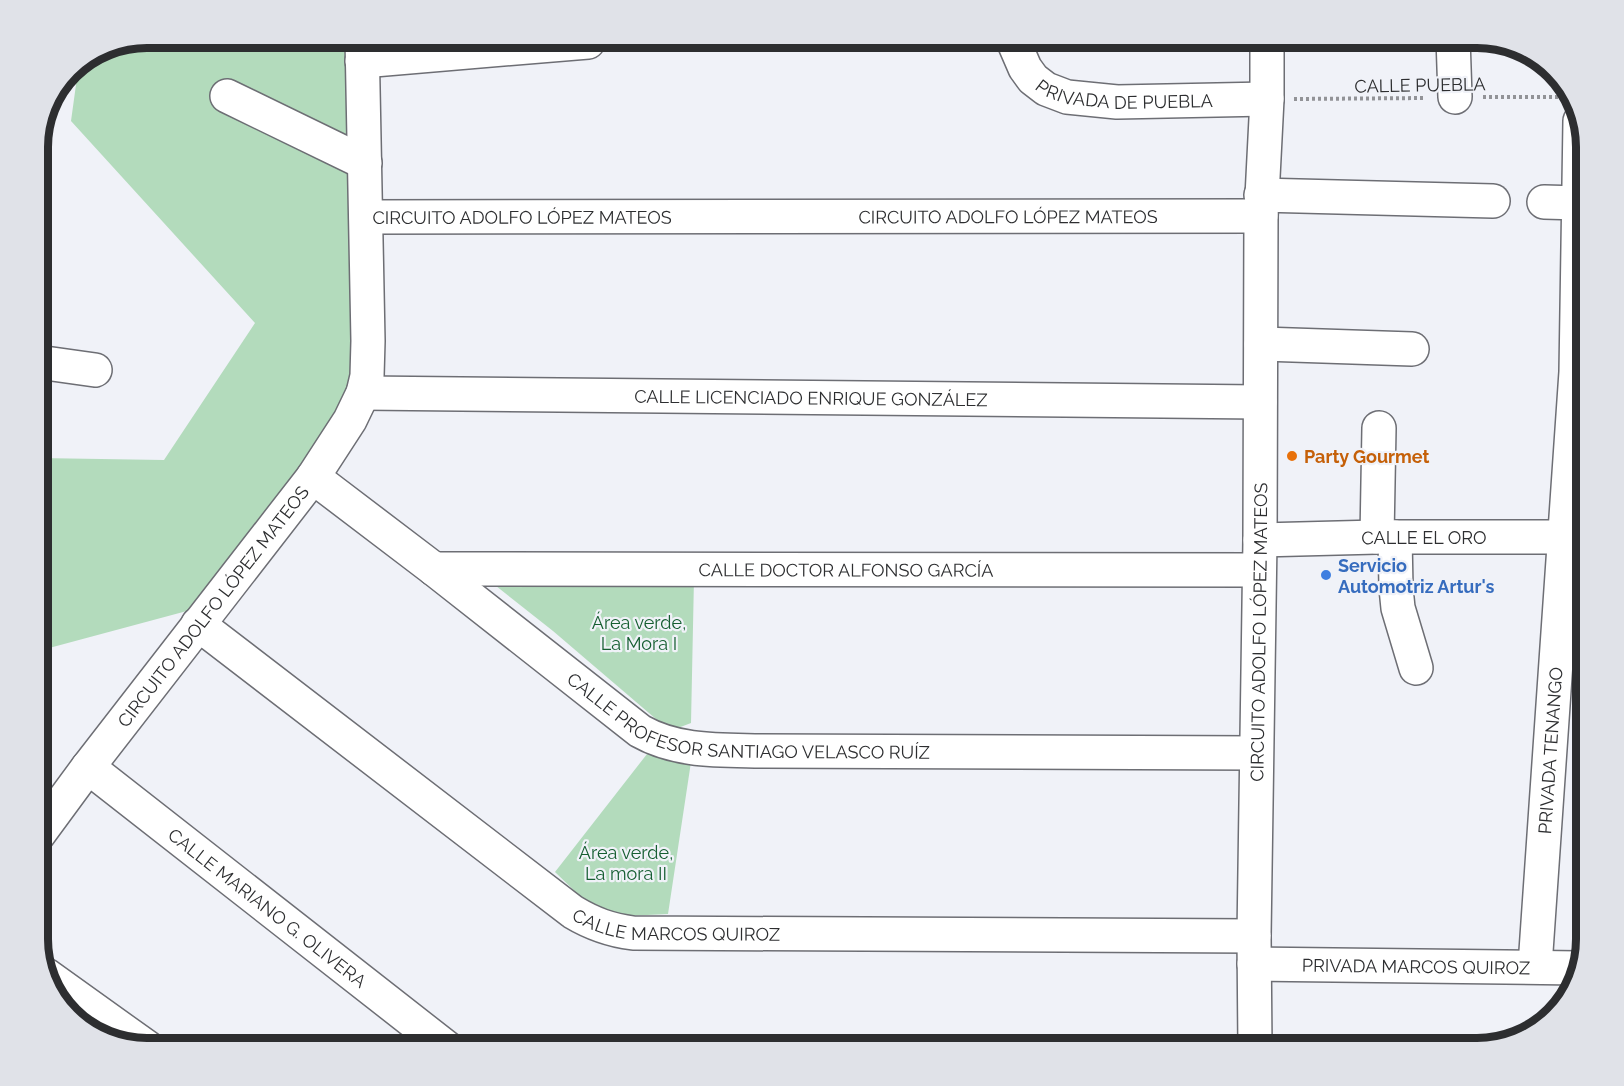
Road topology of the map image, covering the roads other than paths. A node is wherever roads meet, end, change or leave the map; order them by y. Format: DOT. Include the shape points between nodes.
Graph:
graph roads {
  1 [pos="394,48"];
  2 [pos="1016,48"];
  3 [pos="1267,48"];
  4 [pos="1453,48"];
  5 [pos="362,49"];
  6 [pos="227,96"];
  7 [pos="1455,97"];
  8 [pos="1267,99"];
  9 [pos="365,163"];
  10 [pos="1493,201"];
  11 [pos="1544,202"];
  12 [pos="1576,203"];
  13 [pos="1261,206"];
  14 [pos="366,218"];
  15 [pos="1261,344"];
  16 [pos="1412,349"];
  17 [pos="48,363"];
  18 [pos="95,370"];
  19 [pos="1576,372"];
  20 [pos="363,393"];
  21 [pos="1260,402"];
  22 [pos="1379,428"];
  23 [pos="313,477"];
  24 [pos="1386,537"];
  25 [pos="1576,537"];
  26 [pos="1260,555"];
  27 [pos="434,569"];
  28 [pos="198,624"];
  29 [pos="1416,668"];
  30 [pos="1256,753"];
  31 [pos="88,767"];
  32 [pos="48,821"];
  33 [pos="1254,950"];
  34 [pos="1534,966"];
  35 [pos="1572,968"];
  36 [pos="59,985"];
  37 [pos="132,1037"];
  38 [pos="434,1038"];
  39 [pos="1255,1038"];
  1 -- 5 [label="street"];
  2 -- 8 [label="street, PRIVADA DE PUEBLA" via="1033,79 1067,97 1117,102"];
  3 -- 8 [label="street, CIRCUITO ADOLFO LÓPEZ MATEOS"];
  4 -- 7 [label="street"];
  5 -- 9 [label="street"];
  6 -- 9 [label="street"];
  8 -- 13 [label="street, CIRCUITO ADOLFO LÓPEZ MATEOS"];
  9 -- 14 [label="street"];
  10 -- 13 [label="street"];
  11 -- 12 [label="street"];
  13 -- 14 [label="street, CIRCUITO ADOLFO LÓPEZ MATEOS"];
  13 -- 15 [label="street, CIRCUITO ADOLFO LÓPEZ MATEOS"];
  14 -- 20 [label="street, CIRCUITO ADOLFO LÓPEZ MATEOS" via="368,341"];
  15 -- 16 [label="street"];
  15 -- 21 [label="street, CIRCUITO ADOLFO LÓPEZ MATEOS"];
  17 -- 18 [label="street"];
  19 -- 25 [label="street, PRIVADA TENANGO"];
  20 -- 21 [label="street, CALLE LICENCIADO ENRIQUE GONZÁLEZ"];
  20 -- 23 [label="street, CIRCUITO ADOLFO LÓPEZ MATEOS"];
  21 -- 26 [label="street, CIRCUITO ADOLFO LÓPEZ MATEOS"];
  22 -- 24 [label="street"];
  23 -- 27 [label="street, CALLE PROFESOR SANTIAGO VELASCO RUÍZ"];
  23 -- 28 [label="street, CIRCUITO ADOLFO LÓPEZ MATEOS"];
  24 -- 25 [label="street, CALLE EL ORO"];
  24 -- 26 [label="street, CALLE EL ORO"];
  24 -- 29 [label="street" via="1398,608"];
  25 -- 34 [label="street, PRIVADA TENANGO"];
  26 -- 27 [label="street, CALLE DOCTOR ALFONSO GARCÍA"];
  26 -- 30 [label="street, CIRCUITO ADOLFO LÓPEZ MATEOS"];
  27 -- 30 [label="street, CALLE PROFESOR SANTIAGO VELASCO RUÍZ" via="640,731 657,741 679,746 761,751"];
  28 -- 31 [label="street, CIRCUITO ADOLFO LÓPEZ MATEOS"];
  28 -- 33 [label="street, CALLE MARCOS QUIROZ" via="573,912 610,930"];
  30 -- 33 [label="street, CIRCUITO ADOLFO LÓPEZ MATEOS"];
  31 -- 32 [label="street, CIRCUITO ADOLFO LÓPEZ MATEOS"];
  31 -- 38 [label="street, CALLE MARIANO G. OLIVERA"];
  33 -- 34 [label="street, PRIVADA MARCOS QUIROZ"];
  33 -- 39 [label="street, CIRCUITO ADOLFO LÓPEZ MATEOS"];
  34 -- 35 [label="street, PRIVADA MARCOS QUIROZ"];
  36 -- 37 [label="street"];
}
